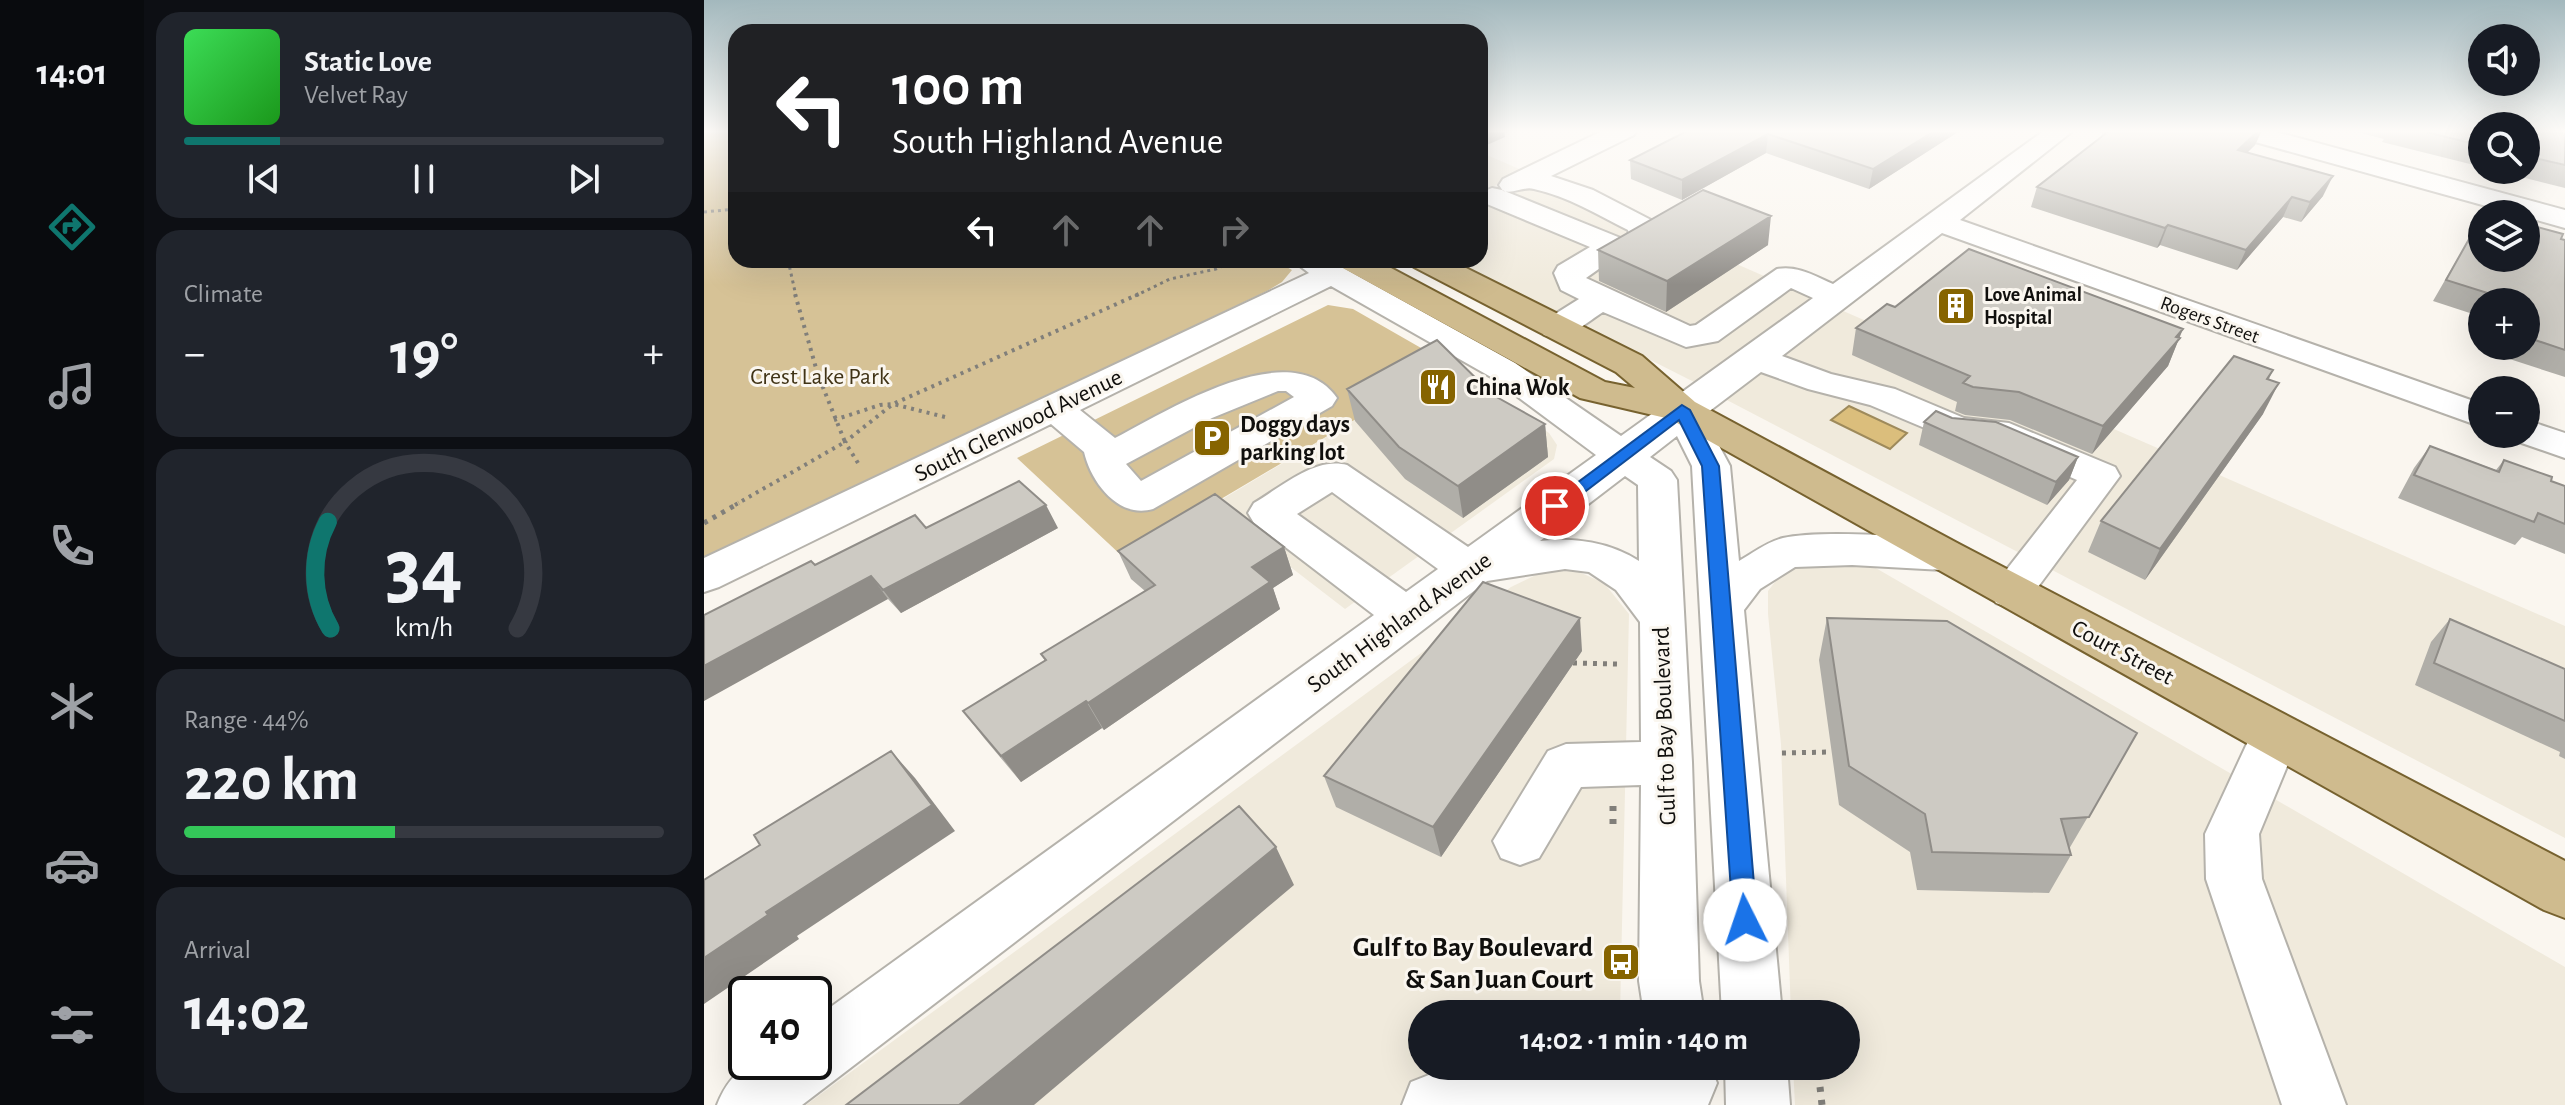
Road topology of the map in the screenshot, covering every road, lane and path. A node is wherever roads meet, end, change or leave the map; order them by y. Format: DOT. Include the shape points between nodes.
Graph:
graph roads {
  1 [pos="1522,182"];
  2 [pos="1540,182"];
  3 [pos="1992,182"];
  4 [pos="2428,182"];
  5 [pos="1488,198"];
  6 [pos="1488,200"];
  7 [pos="728,210"];
  8 [pos="704,212"];
  9 [pos="2565,219"];
  10 [pos="1938,222"];
  11 [pos="1613,246"];
  12 [pos="790,268"];
  13 [pos="1214,268"];
  14 [pos="1324,268"];
  15 [pos="1335,268"];
  16 [pos="1336,268"];
  17 [pos="1440,268"];
  18 [pos="1837,297"];
  19 [pos="1601,299"];
  20 [pos="1556,328"];
  21 [pos="1754,358"];
  22 [pos="893,404"];
  23 [pos="1055,408"];
  24 [pos="1682,410"];
  25 [pos="2468,411"];
  26 [pos="1185,418"];
  27 [pos="953,419"];
  28 [pos="834,420"];
  29 [pos="2540,437"];
  30 [pos="845,442"];
  31 [pos="2565,446"];
  32 [pos="1230,448"];
  33 [pos="1622,455"];
  34 [pos="1104,460"];
  35 [pos="878,492"];
  36 [pos="704,523"];
  37 [pos="1943,555"];
  38 [pos="1470,570"];
  39 [pos="704,576"];
  40 [pos="2011,592"];
  41 [pos="1722,607"];
  42 [pos="1407,616"];
  43 [pos="1660,616"];
  44 [pos="1573,663"];
  45 [pos="1617,664"];
  46 [pos="2275,735"];
  47 [pos="1832,752"];
  48 [pos="1782,753"];
  49 [pos="1667,762"];
  50 [pos="1520,841"];
  51 [pos="2565,891"];
  52 [pos="1672,1000"];
  53 [pos="1751,1000"];
  54 [pos="832,1044"];
  55 [pos="783,1080"];
  56 [pos="1757,1080"];
  57 [pos="1684,1085"];
  58 [pos="1820,1087"];
  59 [pos="749,1105"];
  60 [pos="1434,1105"];
  61 [pos="1758,1105"];
  62 [pos="1822,1105"];
  63 [pos="2314,1105"];
  1 -- 5 [label="street"];
  2 -- 11 [label="street" via="1583,196 1641,226 1644,237 1630,248"];
  3 -- 10 [label="street, South Highland Avenue"];
  4 -- 9 [label="street"];
  6 -- 11 [label="street"];
  7 -- 8 [label="path"];
  10 -- 18 [label="street, South Highland Avenue"];
  10 -- 25 [label="street, Rogers Street"];
  11 -- 19 [label="street" via="1569,273 1572,283"];
  12 -- 28 [label="path"];
  13 -- 22 [label="path" via="1170,279"];
  14 -- 23 [label="street, South Glenwood Avenue"];
  15 -- 33 [label="street" via="1503,370"];
  16 -- 24 [label="main road" via="1593,390"];
  17 -- 20 [label="main road"];
  18 -- 19 [label="street" via="1788,276 1706,334 1686,337"];
  18 -- 21 [label="street, South Highland Avenue"];
  19 -- 20 [label="street"];
  20 -- 24 [label="main road" via="1629,364"];
  21 -- 24 [label="street, South Highland Avenue"];
  21 -- 40 [label="street" via="1882,397 1959,429 1996,431 2101,476"];
  22 -- 27 [label="path"];
  22 -- 28 [label="path"];
  22 -- 30 [label="path"];
  23 -- 34 [label="street" via="1102,447"];
  23 -- 35 [label="street, South Glenwood Avenue"];
  24 -- 33 [label="street, South Highland Avenue"];
  24 -- 37 [label="main road, Court Street"];
  24 -- 41 [label="street" via="1711,466"];
  26 -- 32 [label="street"];
  26 -- 32 [label="street" via="1270,383 1291,380 1319,398"];
  26 -- 34 [label="street"];
  28 -- 30 [label="path"];
  29 -- 31 [label="street"];
  30 -- 35 [label="path"];
  30 -- 36 [label="path"];
  32 -- 34 [label="street" via="1139,500 1119,485"];
  33 -- 38 [label="street, South Highland Avenue"];
  33 -- 43 [label="street, Gulf to Bay Boulevard" via="1657,480"];
  35 -- 39 [label="street, South Glenwood Avenue"];
  37 -- 40 [label="main road, Court Street"];
  37 -- 41 [label="street" via="1787,552 1745,578"];
  38 -- 42 [label="street, South Highland Avenue"];
  38 -- 42 [label="street" via="1333,474 1268,513"];
  38 -- 43 [label="street" via="1550,553 1591,557 1621,570"];
  40 -- 46 [label="main road, Court Street"];
  41 -- 53 [label="street"];
  42 -- 54 [label="street, South Highland Avenue"];
  43 -- 49 [label="street, Gulf to Bay Boulevard"];
  44 -- 45 [label="path"];
  46 -- 51 [label="main road, Court Street"];
  46 -- 63 [label="street" via="2232,834 2234,879"];
  47 -- 48 [label="path"];
  49 -- 50 [label="street" via="1566,766"];
  49 -- 52 [label="street, Gulf to Bay Boulevard"];
  55 -- 59 [label="street"];
  56 -- 61 [label="street"];
  57 -- 60 [label="street" via="1606,1080"];
  58 -- 62 [label="path"];
}
